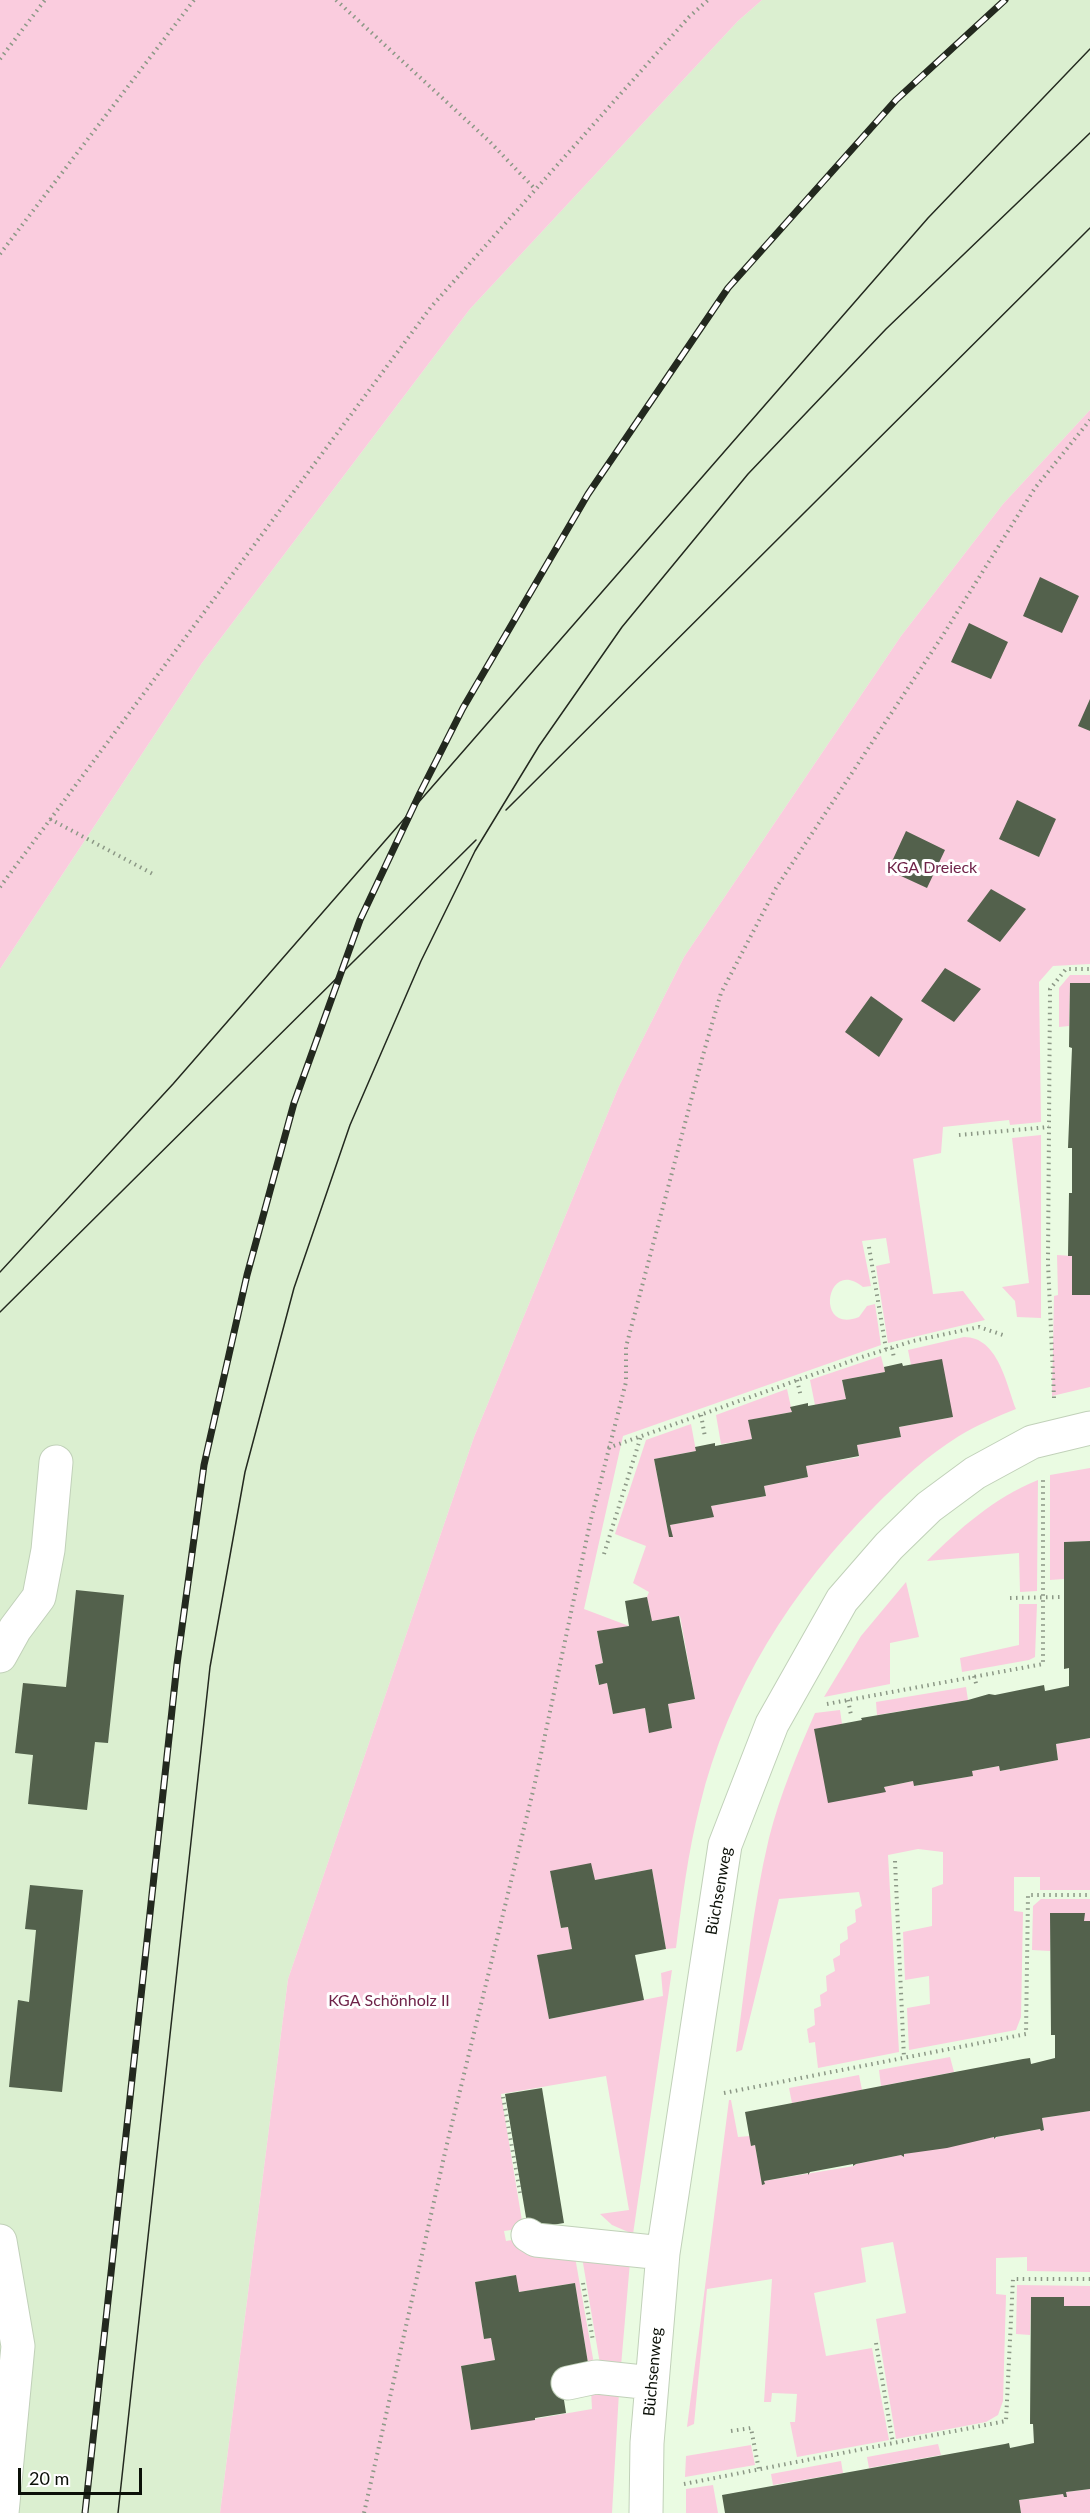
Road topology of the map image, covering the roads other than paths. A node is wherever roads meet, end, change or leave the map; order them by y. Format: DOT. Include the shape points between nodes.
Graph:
graph roads {
  1 [pos="1090,1428"];
  2 [pos="56,1462"];
  3 [pos="0,1656"];
  4 [pos="528,2235"];
  5 [pos="0,2241"];
  6 [pos="663,2253"];
  7 [pos="584,2380"];
  8 [pos="652,2383"];
  9 [pos="2,2513"];
  10 [pos="646,2513"];
  1 -- 6 [label="street, Büchsenweg" via="1032,1442 975,1473 929,1507 842,1600 772,1724 725,1845"];
  2 -- 3 [label="street" via="48,1550 39,1597"];
  4 -- 6 [label="street" via="536,2240"];
  5 -- 9 [label="street" via="18,2346"];
  6 -- 8 [label="street, Büchsenweg"];
  7 -- 8 [label="street"];
  8 -- 10 [label="street, Büchsenweg"];
}
